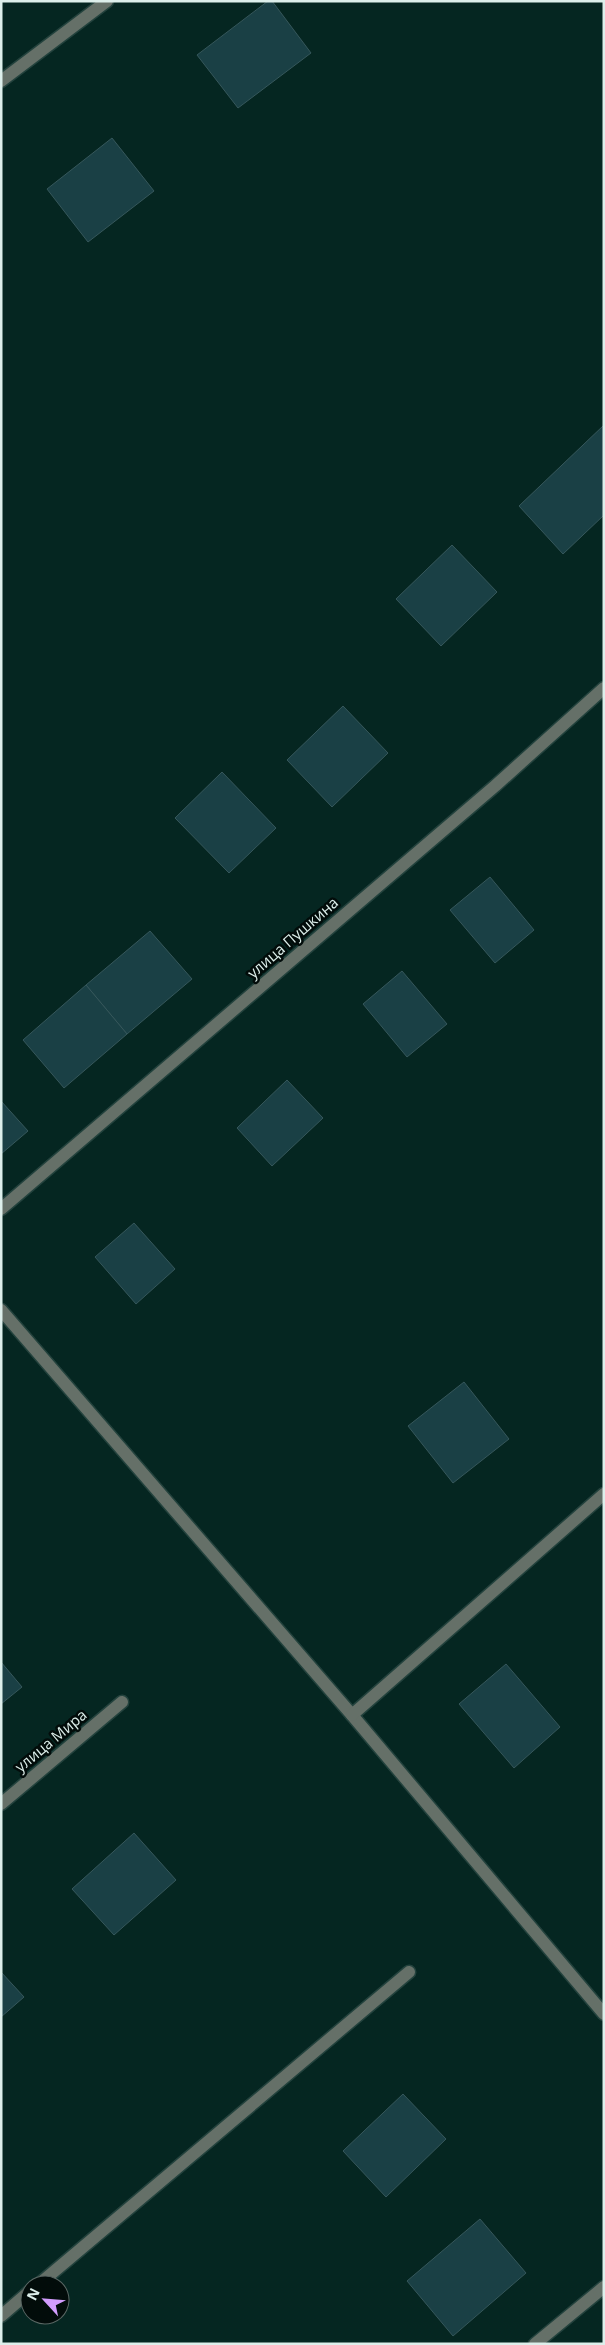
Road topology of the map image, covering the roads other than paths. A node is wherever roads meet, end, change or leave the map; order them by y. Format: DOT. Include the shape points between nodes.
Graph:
graph roads {
  1 [pos="107,1"];
  2 [pos="1,81"];
  3 [pos="604,688"];
  4 [pos="1,1209"];
  5 [pos="1,1310"];
  6 [pos="604,1494"];
  7 [pos="122,1702"];
  8 [pos="352,1715"];
  9 [pos="1,1804"];
  10 [pos="409,1972"];
  11 [pos="604,2014"];
  12 [pos="50,2275"];
  13 [pos="604,2287"];
  14 [pos="20,2300"];
  15 [pos="1,2316"];
  16 [pos="534,2344"];
  1 -- 2 [label="street"];
  3 -- 4 [label="street, улица Пушкина" via="496,786"];
  5 -- 8 [label="street"];
  6 -- 8 [label="street"];
  7 -- 9 [label="street, улица Мира"];
  8 -- 11 [label="street"];
  10 -- 12 [label="street"];
  13 -- 16 [label="street"];
  14 -- 15 [label="street"];
}
